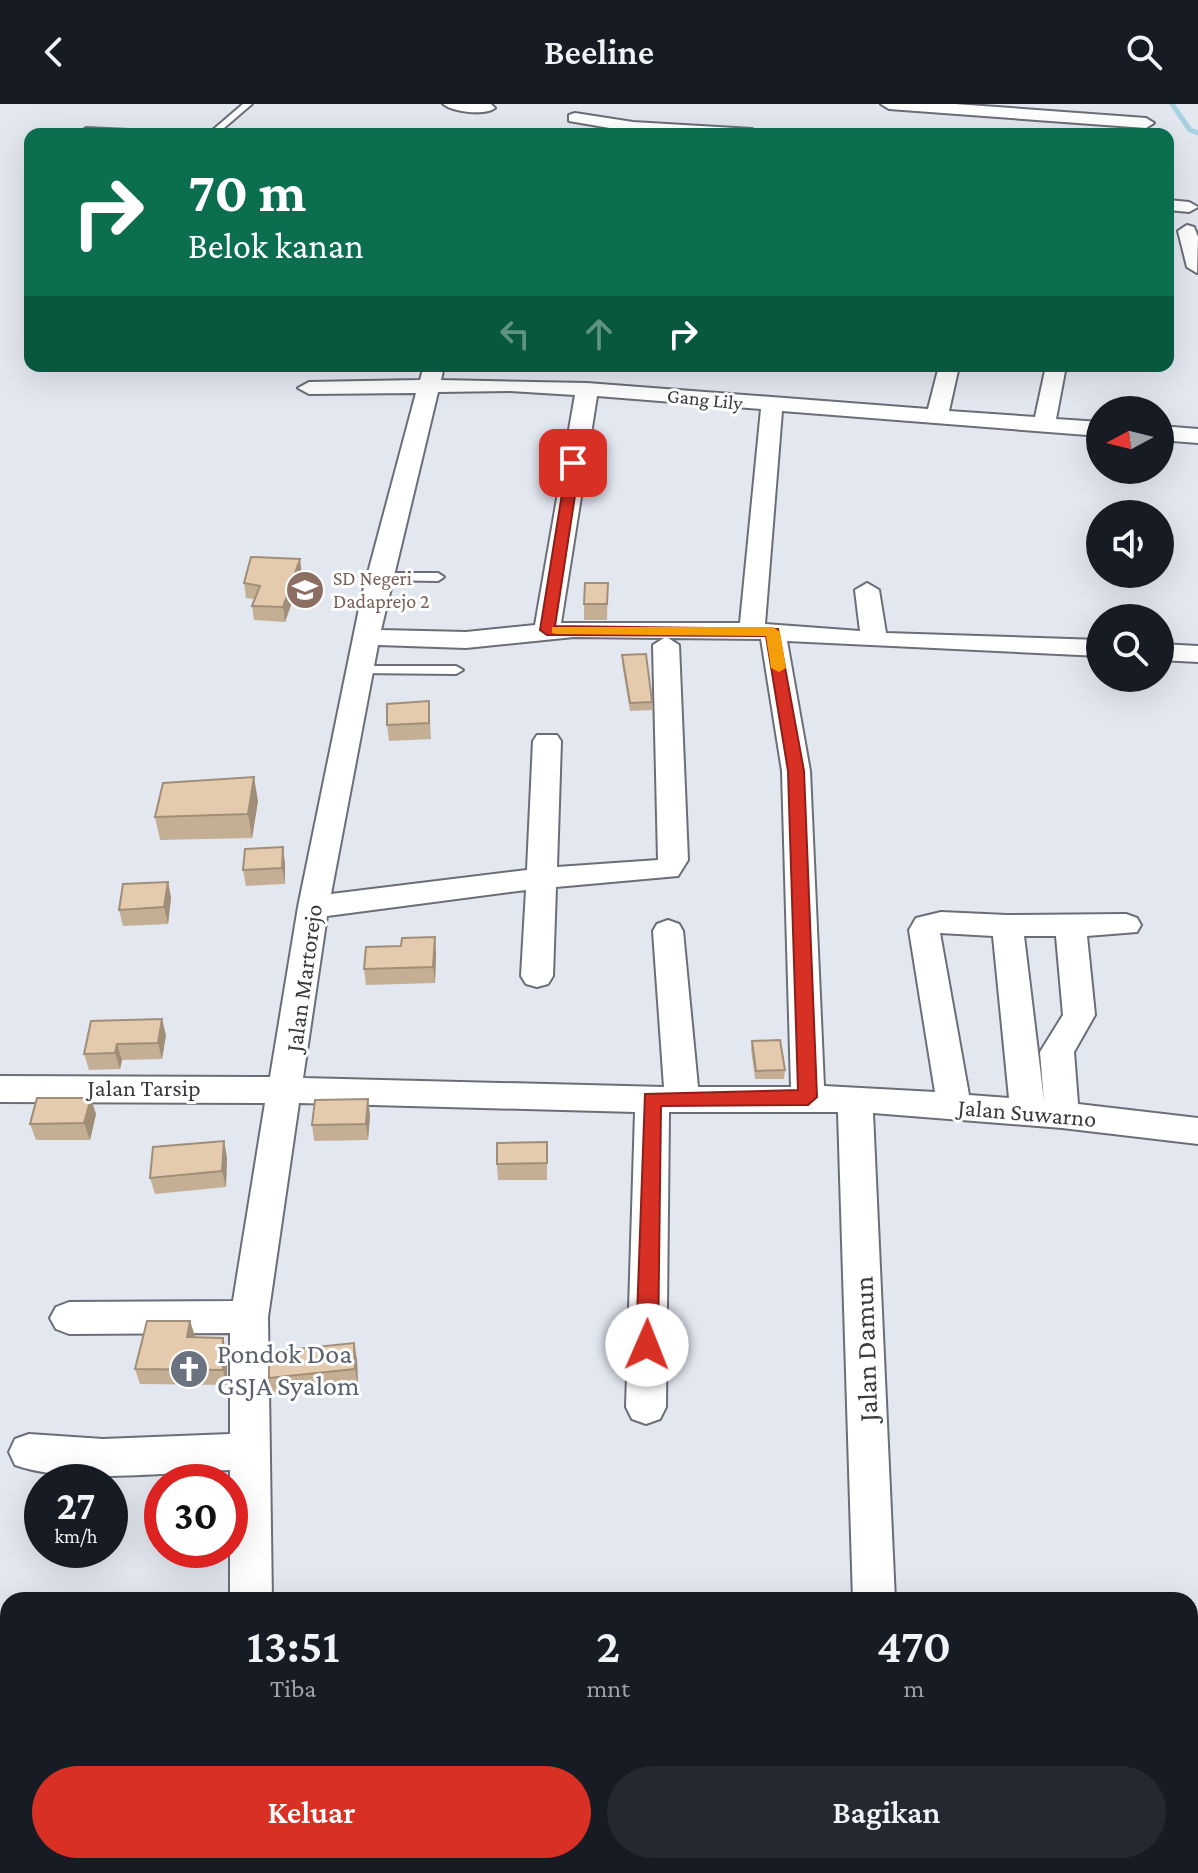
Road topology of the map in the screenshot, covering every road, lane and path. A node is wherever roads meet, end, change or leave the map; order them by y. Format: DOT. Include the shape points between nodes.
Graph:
graph roads {
  1 [pos="248,104"];
  2 [pos="451,104"];
  3 [pos="889,104"];
  4 [pos="897,104"];
  5 [pos="485,111"];
  6 [pos="575,117"];
  7 [pos="908,123"];
  8 [pos="1146,123"];
  9 [pos="219,128"];
  10 [pos="650,128"];
  11 [pos="1174,206"];
  12 [pos="1189,207"];
  13 [pos="1187,231"];
  14 [pos="1192,266"];
  15 [pos="948,372"];
  16 [pos="1055,372"];
  17 [pos="432,376"];
  18 [pos="309,388"];
  19 [pos="587,389"];
  20 [pos="772,405"];
  21 [pos="937,417"];
  22 [pos="1044,425"];
  23 [pos="1086,428"];
  24 [pos="1174,434"];
  25 [pos="1198,436"];
  26 [pos="380,577"];
  27 [pos="438,577"];
  28 [pos="867,590"];
  29 [pos="547,630"];
  30 [pos="762,631"];
  31 [pos="367,637"];
  32 [pos="874,640"];
  33 [pos="666,645"];
  34 [pos="1086,648"];
  35 [pos="1174,653"];
  36 [pos="1198,654"];
  37 [pos="360,670"];
  38 [pos="456,670"];
  39 [pos="547,741"];
  40 [pos="542,878"];
  41 [pos="313,907"];
  42 [pos="1070,924"];
  43 [pos="1126,925"];
  44 [pos="1007,926"];
  45 [pos="668,931"];
  46 [pos="537,976"];
  47 [pos="0,1089"];
  48 [pos="288,1090"];
  49 [pos="808,1097"];
  50 [pos="855,1099"];
  51 [pos="667,1100"];
  52 [pos="954,1106"];
  53 [pos="1028,1114"];
  54 [pos="1062,1115"];
  55 [pos="1198,1131"];
  56 [pos="249,1317"];
  57 [pos="69,1318"];
  58 [pos="646,1407"];
  59 [pos="249,1451"];
  60 [pos="29,1452"];
  61 [pos="251,1592"];
  62 [pos="874,1592"];
  1 -- 9 [label="lane"];
  2 -- 5 [label="street"];
  3 -- 4 [label="street"];
  4 -- 7 [label="street"];
  4 -- 8 [label="street"];
  6 -- 10 [label="street"];
  11 -- 12 [label="street"];
  13 -- 14 [label="street"];
  15 -- 21 [label="street"];
  16 -- 22 [label="street"];
  17 -- 18 [label="street, Gang Lily"];
  17 -- 19 [label="street, Gang Lily"];
  17 -- 26 [label="street, Jalan Martorejo"];
  19 -- 20 [label="street, Gang Lily"];
  19 -- 29 [label="street"];
  20 -- 21 [label="street, Gang Lily"];
  20 -- 30 [label="street"];
  21 -- 22 [label="street, Gang Lily"];
  22 -- 23 [label="street, Gang Lily"];
  24 -- 25 [label="street"];
  26 -- 27 [label="lane"];
  26 -- 31 [label="street, Jalan Martorejo"];
  28 -- 32 [label="street"];
  29 -- 30 [label="street"];
  29 -- 31 [label="street" via="466,640"];
  30 -- 32 [label="street"];
  30 -- 49 [label="street" via="796,771"];
  31 -- 37 [label="street, Jalan Martorejo"];
  32 -- 34 [label="street"];
  33 -- 40 [label="street" via="672,864 659,872"];
  35 -- 36 [label="street"];
  37 -- 38 [label="lane"];
  37 -- 41 [label="street, Jalan Martorejo"];
  39 -- 40 [label="street"];
  40 -- 41 [label="street"];
  40 -- 46 [label="street"];
  41 -- 48 [label="street, Jalan Martorejo"];
  42 -- 43 [label="street"];
  42 -- 44 [label="street"];
  42 -- 54 [label="street" via="1079,1015 1057,1052"];
  44 -- 52 [label="street" via="931,922 924,930"];
  44 -- 53 [label="street"];
  45 -- 51 [label="street"];
  47 -- 48 [label="street, Jalan Tarsip"];
  48 -- 51 [label="street, Jalan Tarsip"];
  48 -- 56 [label="street, Jalan Martorejo"];
  49 -- 50 [label="street, Jalan Suwarno"];
  49 -- 51 [label="street, Jalan Suwarno"];
  50 -- 52 [label="street, Jalan Suwarno"];
  50 -- 62 [label="street, Jalan Damun"];
  51 -- 58 [label="street"];
  52 -- 53 [label="street, Jalan Suwarno"];
  53 -- 54 [label="street, Jalan Suwarno"];
  54 -- 55 [label="street, Jalan Suwarno"];
  56 -- 57 [label="street"];
  56 -- 59 [label="street, Jalan Martorejo"];
  59 -- 60 [label="street" via="103,1457"];
  59 -- 61 [label="street, Jalan Martorejo"];
}
